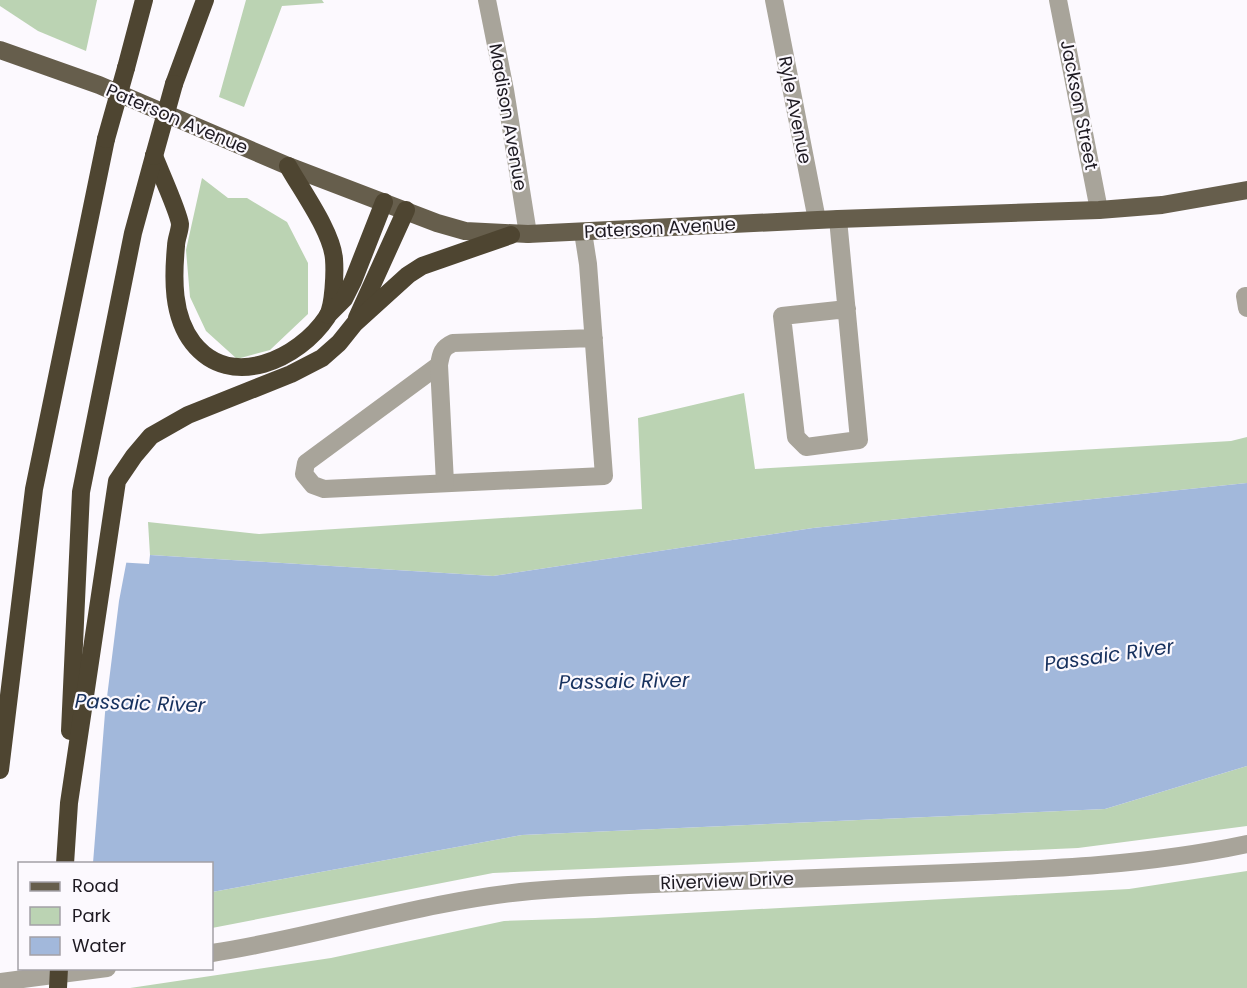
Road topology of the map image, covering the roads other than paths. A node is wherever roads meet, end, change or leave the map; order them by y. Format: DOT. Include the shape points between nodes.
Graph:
graph roads {
  1 [pos="204,0"];
  2 [pos="487,0"];
  3 [pos="774,0"];
  4 [pos="1058,0"];
  5 [pos="143,2"];
  6 [pos="0,50"];
  7 [pos="154,156"];
  8 [pos="288,166"];
  9 [pos="1247,190"];
  10 [pos="384,202"];
  11 [pos="406,210"];
  12 [pos="1100,210"];
  13 [pos="838,219"];
  14 [pos="817,220"];
  15 [pos="583,232"];
  16 [pos="520,234"];
  17 [pos="1247,296"];
  18 [pos="1247,308"];
  19 [pos="847,309"];
  20 [pos="328,315"];
  21 [pos="355,323"];
  22 [pos="594,338"];
  23 [pos="439,365"];
  24 [pos="445,483"];
  25 [pos="0,770"];
  26 [pos="1247,844"];
  27 [pos="64,862"];
  28 [pos="64,862"];
  29 [pos="213,953"];
  30 [pos="59,970"];
  31 [pos="99,970"];
  32 [pos="0,982"];
  33 [pos="58,988"];
  1 -- 7 [label="highway, bridge"];
  2 -- 16 [label="street, Madison Avenue" via="505,90"];
  3 -- 14 [label="street, Ryle Avenue"];
  4 -- 12 [label="street, Jackson Street"];
  5 -- 25 [label="highway, bridge" via="106,139 34,489"];
  6 -- 8 [label="main road, Paterson Avenue" via="99,85"];
  7 -- 20 [label="highway" via="180,223 174,291 184,329 194,344 221,364 261,365 286,356"];
  7 -- 27 [label="highway" via="133,233 81,492"];
  8 -- 10 [label="main road, Paterson Avenue"];
  8 -- 20 [label="highway" via="330,240 335,280"];
  9 -- 12 [label="main road, Paterson Avenue" via="1162,205"];
  10 -- 11 [label="main road, Paterson Avenue"];
  10 -- 20 [label="highway" via="353,281 344,299"];
  11 -- 16 [label="main road, Paterson Avenue" via="465,231"];
  11 -- 21 [label="highway"];
  12 -- 13 [label="main road, Paterson Avenue"];
  13 -- 14 [label="main road, Paterson Avenue"];
  13 -- 19 [label="street"];
  14 -- 15 [label="main road, Paterson Avenue"];
  15 -- 16 [label="main road, Paterson Avenue"];
  15 -- 22 [label="street"];
  16 -- 21 [label="highway" via="422,266 395,285"];
  17 -- 18 [label="street"];
  19 -- 19 [label="street" via="859,440 806,447 796,437 782,316"];
  21 -- 28 [label="highway" via="322,358 188,415 151,436 117,481 69,803"];
  22 -- 23 [label="street" via="453,343 441,353"];
  22 -- 24 [label="street" via="604,476"];
  23 -- 24 [label="street"];
  23 -- 24 [label="street" via="306,464 304,474 324,489"];
  26 -- 29 [label="street, Riverview Drive" via="1110,865 528,892"];
  30 -- 33 [label="highway, bridge"];
  31 -- 32 [label="street"];
}
